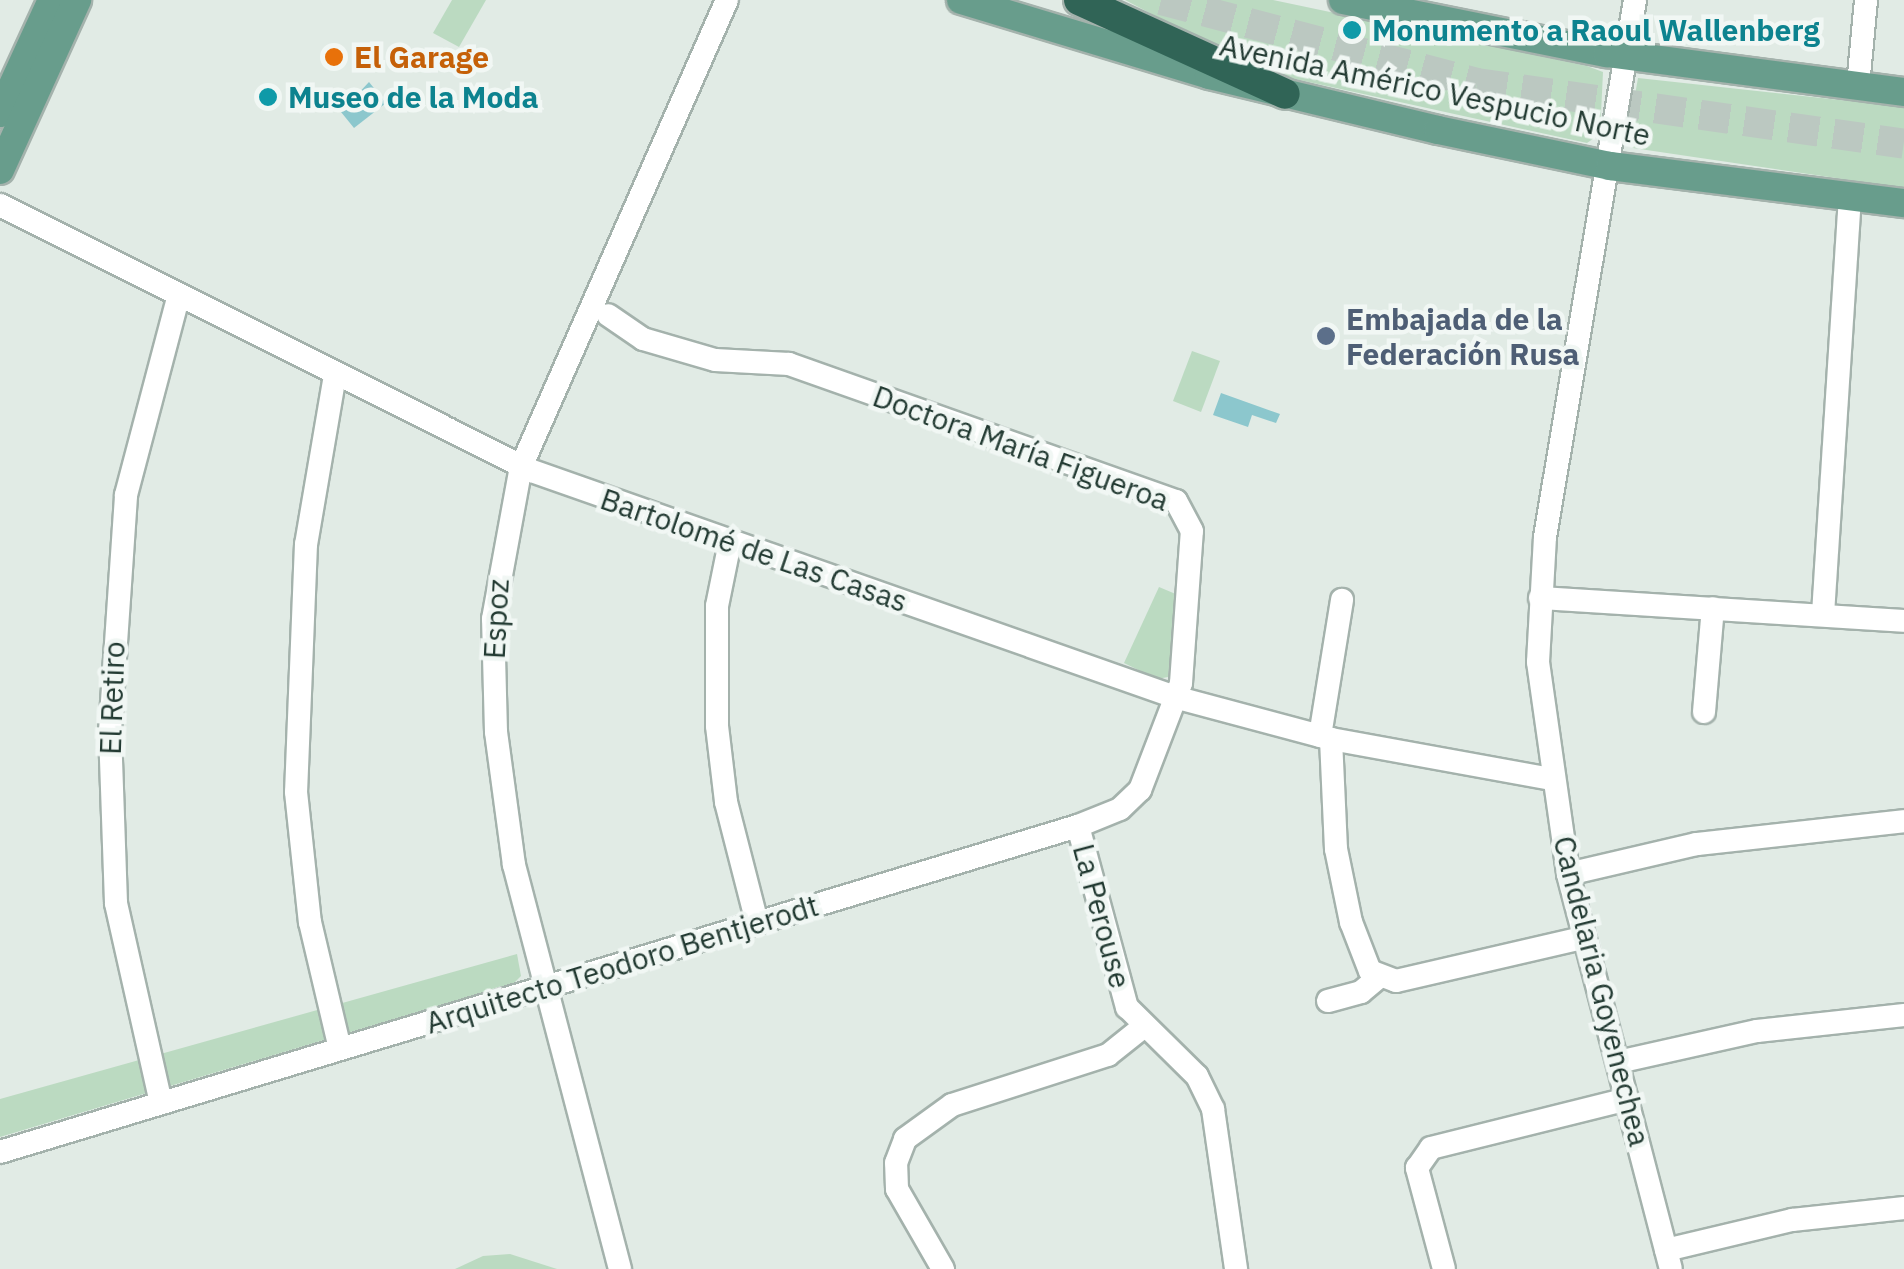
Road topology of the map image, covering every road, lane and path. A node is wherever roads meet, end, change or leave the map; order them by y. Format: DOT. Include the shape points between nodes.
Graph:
graph roads {
  1 [pos="52,0"];
  2 [pos="77,0"];
  3 [pos="727,0"];
  4 [pos="961,0"];
  5 [pos="1079,0"];
  6 [pos="1344,0"];
  7 [pos="1636,0"];
  8 [pos="1866,0"];
  9 [pos="1628,56"];
  10 [pos="1858,86"];
  11 [pos="1904,92"];
  12 [pos="1285,94"];
  13 [pos="0,114"];
  14 [pos="1610,166"];
  15 [pos="0,170"];
  16 [pos="1850,198"];
  17 [pos="0,204"];
  18 [pos="1904,204"];
  19 [pos="179,296"];
  20 [pos="600,312"];
  21 [pos="335,374"];
  22 [pos="521,467"];
  23 [pos="730,542"];
  24 [pos="1540,598"];
  25 [pos="1342,600"];
  26 [pos="1712,608"];
  27 [pos="1823,614"];
  28 [pos="1904,621"];
  29 [pos="1178,698"];
  30 [pos="1704,712"];
  31 [pos="1326,738"];
  32 [pos="1551,778"];
  33 [pos="1904,821"];
  34 [pos="1078,826"];
  35 [pos="1568,874"];
  36 [pos="758,923"];
  37 [pos="1582,938"];
  38 [pos="1379,977"];
  39 [pos="545,987"];
  40 [pos="1328,1001"];
  41 [pos="1904,1016"];
  42 [pos="1142,1028"];
  43 [pos="340,1049"];
  44 [pos="1618,1062"];
  45 [pos="1628,1100"];
  46 [pos="161,1104"];
  47 [pos="0,1152"];
  48 [pos="1904,1208"];
  49 [pos="1668,1260"];
  50 [pos="620,1269"];
  51 [pos="943,1269"];
  52 [pos="1236,1269"];
  53 [pos="1444,1269"];
  1 -- 13 [label="main road"];
  2 -- 15 [label="main road"];
  3 -- 20 [label="street, Espoz"];
  4 -- 12 [label="main road, Avenida Américo Vespucio Norte"];
  5 -- 12 [label="highway"];
  6 -- 9 [label="main road"];
  7 -- 9 [label="street, Candelaria Goyenechea"];
  8 -- 10 [label="street"];
  9 -- 10 [label="main road"];
  9 -- 14 [label="street, Candelaria Goyenechea"];
  10 -- 11 [label="main road"];
  12 -- 14 [label="main road, Avenida Américo Vespucio Norte"];
  14 -- 16 [label="main road, Avenida Américo Vespucio Norte"];
  14 -- 24 [label="street, Candelaria Goyenechea" via="1564,411"];
  16 -- 18 [label="main road, Avenida Américo Vespucio Norte"];
  16 -- 27 [label="street"];
  17 -- 19 [label="street, Bartolomé de Las Casas"];
  19 -- 21 [label="street, Bartolomé de Las Casas"];
  19 -- 46 [label="street, El Retiro" via="126,495 110,732 116,903"];
  20 -- 22 [label="street, Espoz"];
  20 -- 29 [label="street, Doctora María Figueroa" via="630,335 715,360 789,364 1176,502 1192,531"];
  21 -- 22 [label="street, Bartolomé de Las Casas"];
  21 -- 43 [label="street" via="306,544 296,792 312,936"];
  22 -- 23 [label="street, Bartolomé de Las Casas"];
  22 -- 39 [label="street, Espoz" via="498,575 493,687 506,821"];
  23 -- 29 [label="street, Bartolomé de Las Casas"];
  23 -- 36 [label="street" via="717,606 717,726 726,802"];
  24 -- 26 [label="street"];
  24 -- 32 [label="street, Candelaria Goyenechea" via="1541,715"];
  25 -- 31 [label="street"];
  26 -- 27 [label="street"];
  26 -- 30 [label="street"];
  27 -- 28 [label="street"];
  29 -- 31 [label="street, Bartolomé de Las Casas"];
  29 -- 34 [label="street, Arquitecto Teodoro Bentjerodt" via="1140,790 1120,809"];
  31 -- 32 [label="street, Bartolomé de Las Casas"];
  31 -- 38 [label="street" via="1342,886 1363,958"];
  32 -- 35 [label="street, Candelaria Goyenechea"];
  33 -- 35 [label="street" via="1698,844"];
  34 -- 36 [label="street, Arquitecto Teodoro Bentjerodt"];
  34 -- 42 [label="street, La Perouse" via="1119,990"];
  35 -- 37 [label="street, Candelaria Goyenechea"];
  36 -- 39 [label="street, Arquitecto Teodoro Bentjerodt"];
  37 -- 38 [label="street" via="1396,981"];
  37 -- 44 [label="street, Candelaria Goyenechea"];
  38 -- 40 [label="street" via="1361,992"];
  39 -- 43 [label="street, Arquitecto Teodoro Bentjerodt"];
  39 -- 50 [label="street, Espoz"];
  41 -- 44 [label="street" via="1757,1032"];
  42 -- 51 [label="street" via="1108,1055 952,1105 906,1139 896,1163 897,1189"];
  42 -- 52 [label="street, La Perouse" via="1205,1088"];
  43 -- 46 [label="street, Arquitecto Teodoro Bentjerodt"];
  44 -- 45 [label="street, Candelaria Goyenechea"];
  45 -- 49 [label="street, Candelaria Goyenechea"];
  45 -- 53 [label="street" via="1446,1144 1422,1157 1420,1184"];
  46 -- 47 [label="street, Arquitecto Teodoro Bentjerodt"];
  48 -- 49 [label="street" via="1792,1220"];
}
